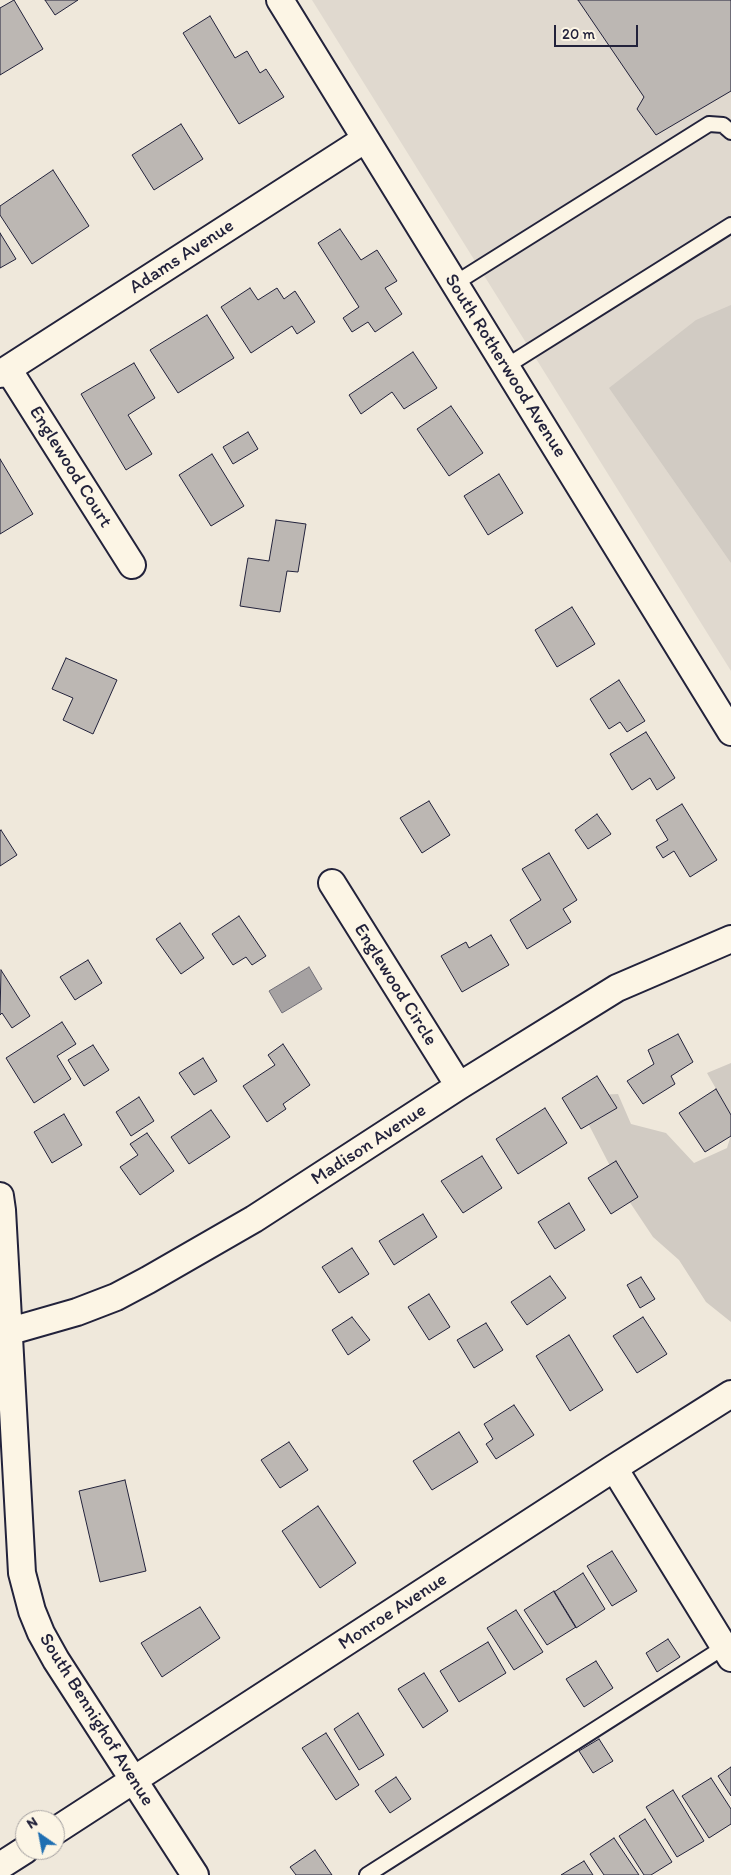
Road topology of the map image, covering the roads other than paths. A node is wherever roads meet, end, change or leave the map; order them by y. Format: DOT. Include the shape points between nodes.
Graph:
graph roads {
  1 [pos="280,0"];
  2 [pos="731,132"];
  3 [pos="364,140"];
  4 [pos="731,225"];
  5 [pos="454,284"];
  6 [pos="505,368"];
  7 [pos="4,371"];
  8 [pos="132,565"];
  9 [pos="731,732"];
  10 [pos="332,883"];
  11 [pos="731,939"];
  12 [pos="459,1086"];
  13 [pos="0,1196"];
  14 [pos="4,1333"];
  15 [pos="731,1394"];
  16 [pos="614,1468"];
  17 [pos="729,1649"];
  18 [pos="134,1780"];
  19 [pos="65,1825"];
  20 [pos="15,1856"];
  21 [pos="0,1866"];
  22 [pos="195,1875"];
  23 [pos="367,1875"];
  1 -- 3 [label="street, South Rotherwood Avenue"];
  2 -- 5 [label="lane" via="723,125 709,124"];
  3 -- 5 [label="street, South Rotherwood Avenue"];
  3 -- 7 [label="street, Adams Avenue"];
  4 -- 6 [label="lane"];
  5 -- 6 [label="street, South Rotherwood Avenue"];
  6 -- 9 [label="street, South Rotherwood Avenue"];
  7 -- 8 [label="street, Englewood Court"];
  10 -- 12 [label="street, Englewood Circle"];
  11 -- 12 [label="street, Madison Avenue" via="617,988"];
  12 -- 14 [label="street, Madison Avenue" via="254,1219 148,1280 77,1312"];
  13 -- 14 [label="street, South Bennighof Avenue"];
  14 -- 18 [label="street, South Bennighof Avenue" via="22,1572 32,1611 56,1660"];
  15 -- 16 [label="street, Monroe Avenue"];
  16 -- 17 [label="street"];
  16 -- 18 [label="street, Monroe Avenue"];
  17 -- 23 [label="lane"];
  18 -- 19 [label="street, Monroe Avenue"];
  18 -- 22 [label="street, South Bennighof Avenue"];
  20 -- 21 [label="street"];
}
